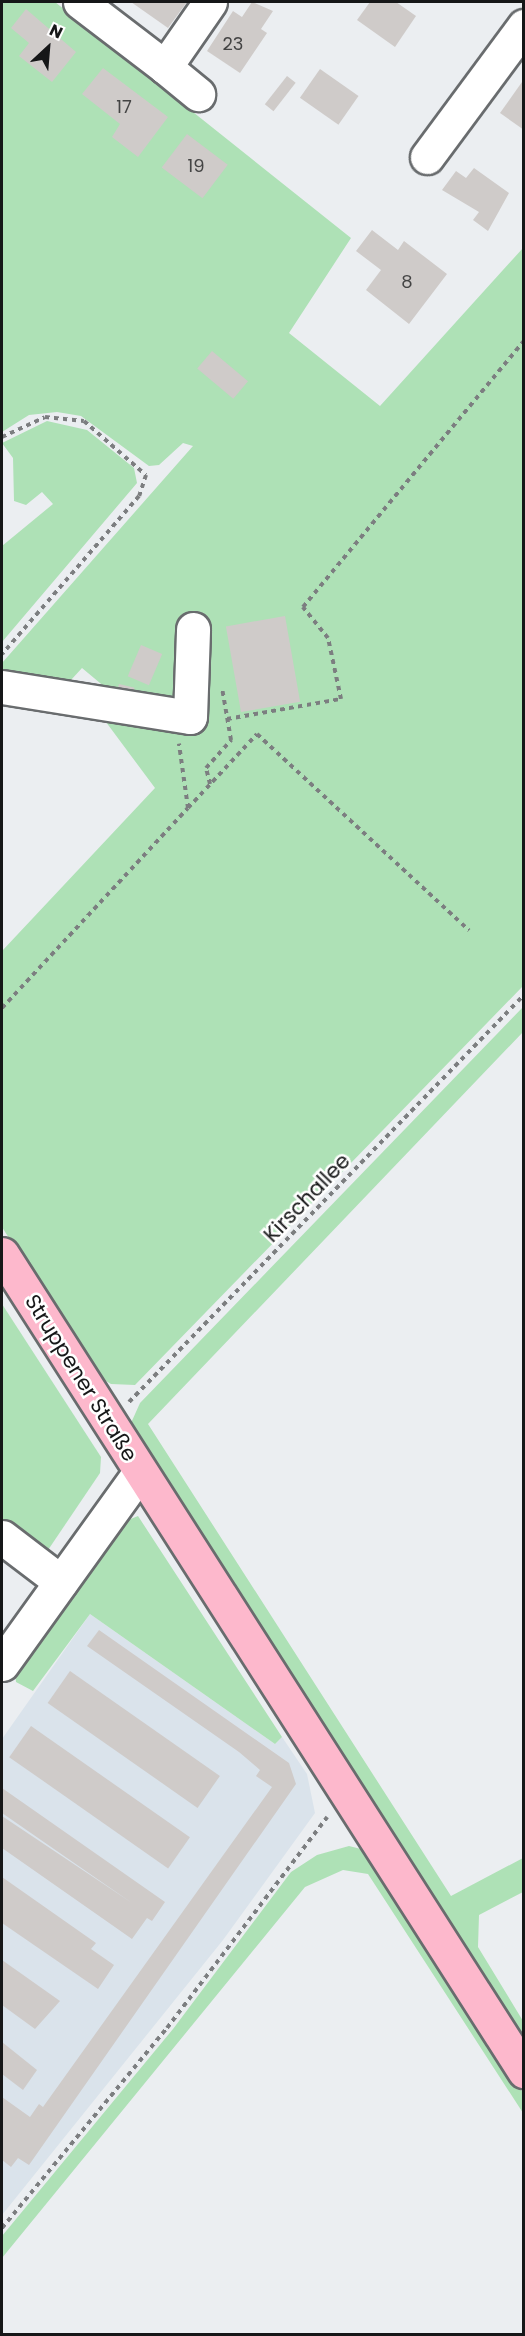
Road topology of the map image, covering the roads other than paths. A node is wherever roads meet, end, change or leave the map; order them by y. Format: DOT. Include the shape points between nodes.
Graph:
graph roads {
  1 [pos="80,2"];
  2 [pos="210,2"];
  3 [pos="524,26"];
  4 [pos="165,67"];
  5 [pos="198,94"];
  6 [pos="427,157"];
  7 [pos="193,629"];
  8 [pos="2,687"];
  9 [pos="2,1254"];
  10 [pos="140,1472"];
  11 [pos="2,1537"];
  12 [pos="61,1582"];
  13 [pos="2,1664"];
  14 [pos="524,2071"];
  1 -- 4 [label="street"];
  2 -- 4 [label="street"];
  3 -- 6 [label="street"];
  4 -- 5 [label="street"];
  7 -- 8 [label="street" via="190,717"];
  9 -- 10 [label="main road, Struppener Straße"];
  10 -- 12 [label="street"];
  10 -- 14 [label="main road, Struppener Straße"];
  11 -- 12 [label="street"];
  12 -- 13 [label="street"];
}
